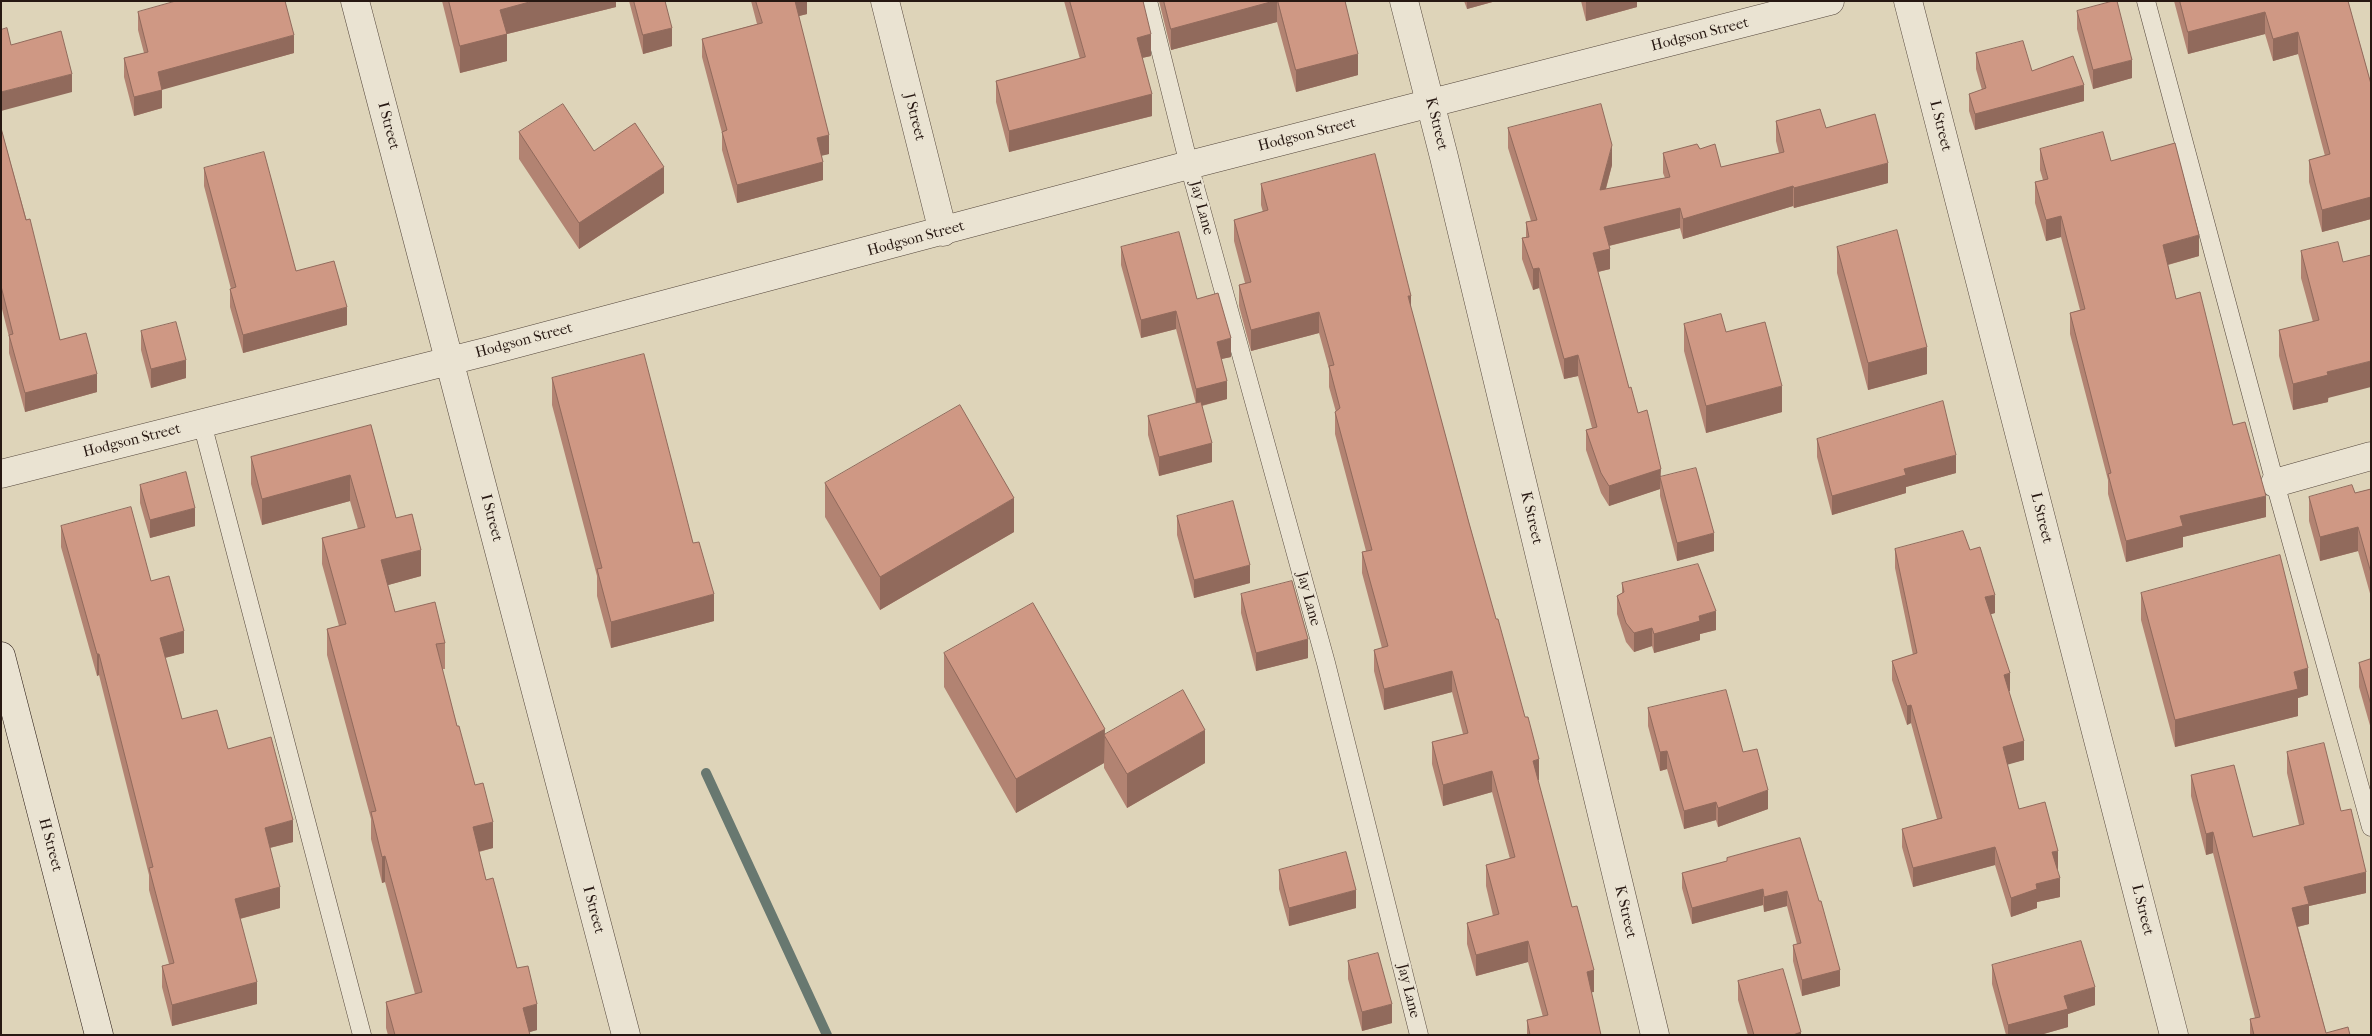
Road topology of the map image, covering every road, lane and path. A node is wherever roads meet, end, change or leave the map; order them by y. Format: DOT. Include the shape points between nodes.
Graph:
graph roads {
  1 [pos="355,1"];
  2 [pos="885,1"];
  3 [pos="1148,1"];
  4 [pos="1404,1"];
  5 [pos="1830,1"];
  6 [pos="1908,1"];
  7 [pos="2146,1"];
  8 [pos="1431,104"];
  9 [pos="1189,165"];
  10 [pos="943,232"];
  11 [pos="450,360"];
  12 [pos="202,423"];
  13 [pos="2371,456"];
  14 [pos="1,474"];
  15 [pos="2275,483"];
  16 [pos="1,656"];
  17 [pos="2371,827"];
  18 [pos="100,1035"];
  19 [pos="362,1035"];
  20 [pos="626,1035"];
  21 [pos="1419,1035"];
  22 [pos="1655,1035"];
  23 [pos="2174,1035"];
  1 -- 11 [label="street, I Street"];
  2 -- 10 [label="street, J Street"];
  3 -- 9 [label="lane, Jay Lane"];
  4 -- 8 [label="street, K Street"];
  5 -- 8 [label="street, Hodgson Street"];
  6 -- 23 [label="street, L Street"];
  7 -- 15 [label="lane"];
  8 -- 9 [label="street, Hodgson Street"];
  8 -- 22 [label="street, K Street"];
  9 -- 10 [label="street, Hodgson Street"];
  9 -- 21 [label="lane, Jay Lane" via="1326,664"];
  10 -- 11 [label="street, Hodgson Street"];
  11 -- 12 [label="street, Hodgson Street"];
  11 -- 20 [label="street, I Street"];
  12 -- 14 [label="street, Hodgson Street"];
  12 -- 19 [label="lane"];
  13 -- 15 [label="street"];
  15 -- 17 [label="lane"];
  16 -- 18 [label="street, H Street"];
}
